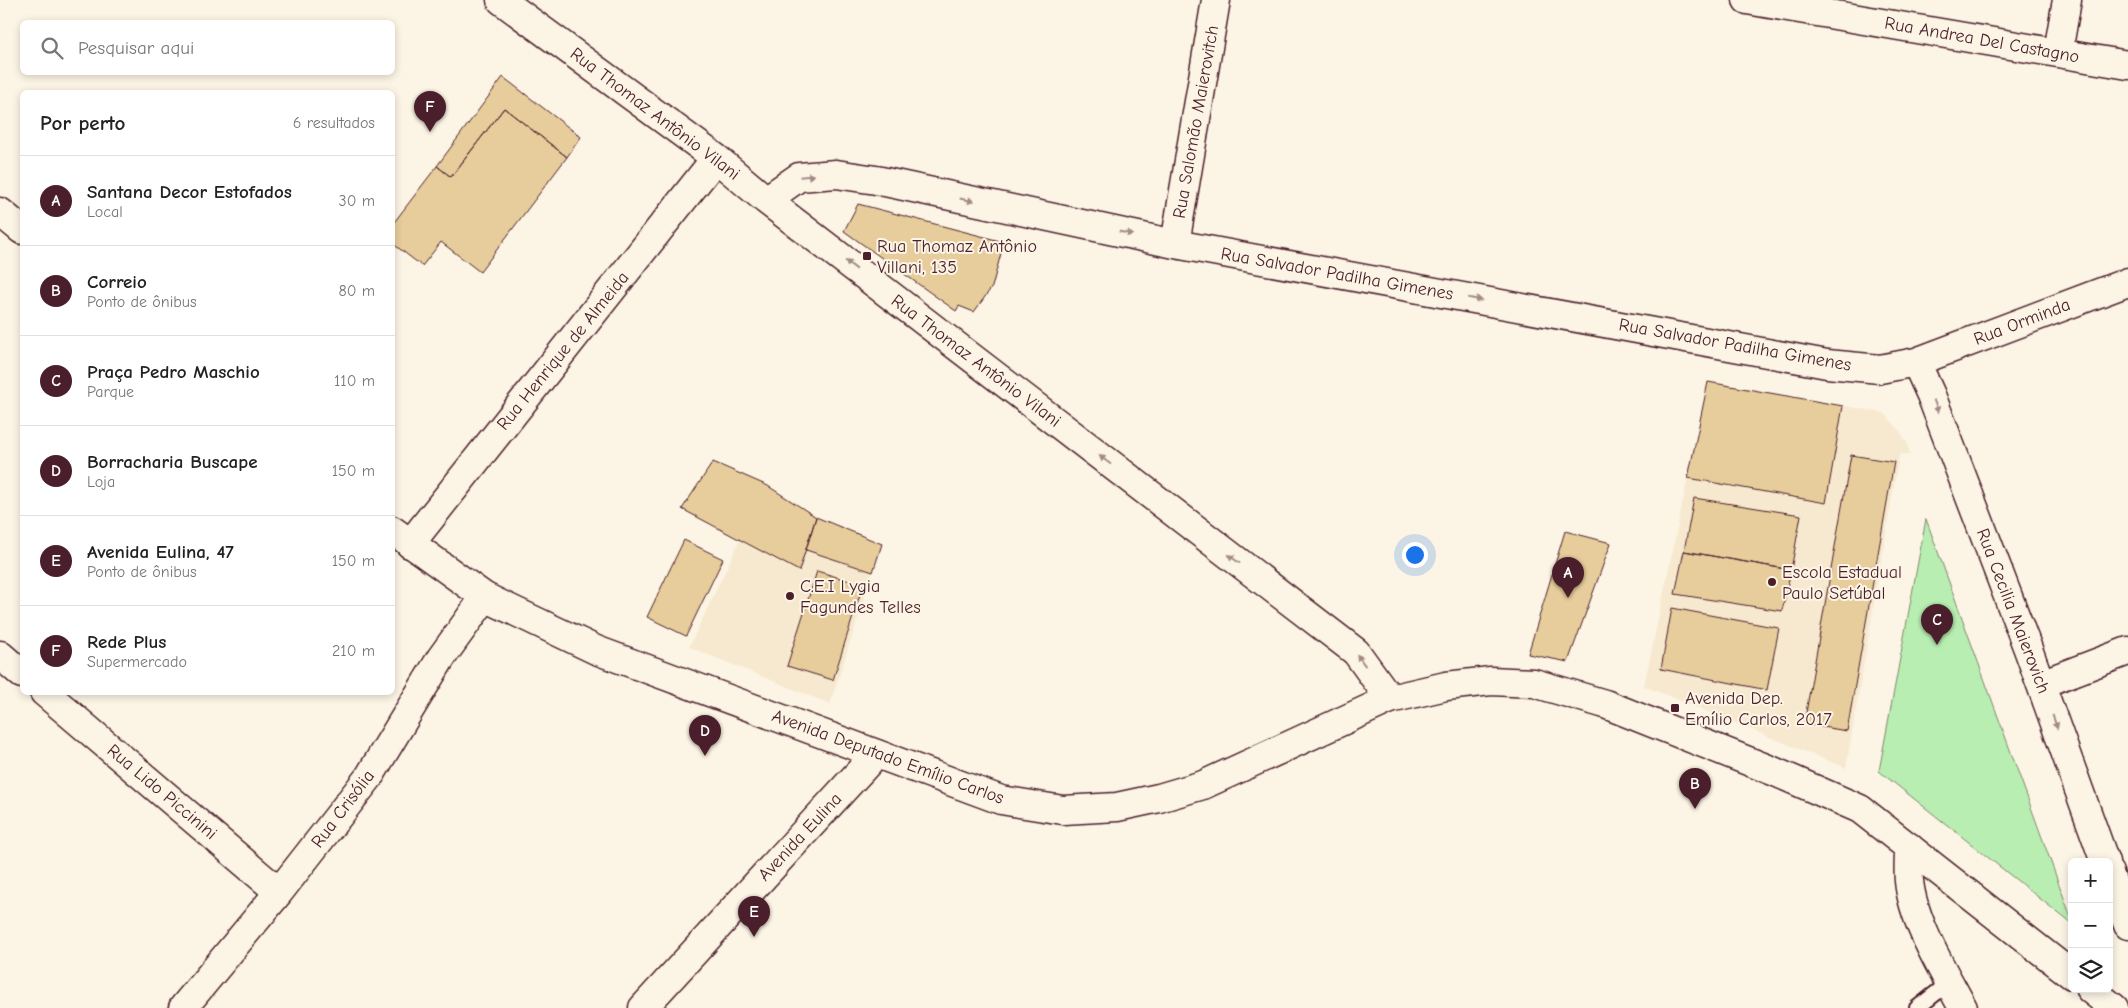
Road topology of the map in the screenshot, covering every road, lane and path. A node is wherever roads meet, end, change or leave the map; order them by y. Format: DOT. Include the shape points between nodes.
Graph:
graph roads {
  1 [pos="501,0"];
  2 [pos="1216,0"];
  3 [pos="1747,0"];
  4 [pos="2067,0"];
  5 [pos="2058,52"];
  6 [pos="2128,65"];
  7 [pos="716,158"];
  8 [pos="766,200"];
  9 [pos="0,212"];
  10 [pos="20,228"];
  11 [pos="1175,244"];
  12 [pos="2128,282"];
  13 [pos="1916,362"];
  14 [pos="401,537"];
  15 [pos="485,597"];
  16 [pos="2128,651"];
  17 [pos="0,655"];
  18 [pos="20,672"];
  19 [pos="2041,684"];
  20 [pos="48,695"];
  21 [pos="1390,699"];
  22 [pos="876,754"];
  23 [pos="1909,847"];
  24 [pos="2104,858"];
  25 [pos="2113,884"];
  26 [pos="279,892"];
  27 [pos="2128,925"];
  28 [pos="2068,972"];
  29 [pos="1950,982"];
  30 [pos="2095,993"];
  31 [pos="183,1008"];
  32 [pos="643,1008"];
  33 [pos="1918,1008"];
  34 [pos="1963,1008"];
  35 [pos="2114,1008"];
  1 -- 7 [label="street, Rua Thomaz Antônio Vilani"];
  2 -- 11 [label="street, Rua Salomão Maierovitch"];
  3 -- 5 [label="street, Rua Andrea Del Castagno"];
  4 -- 5 [label="street"];
  5 -- 6 [label="street, Rua Andrea Del Castagno"];
  7 -- 8 [label="street, Rua Thomaz Antônio Vilani"];
  7 -- 14 [label="street, Rua Henrique de Almeida"];
  8 -- 11 [label="street, Rua Salvador Padilha Gimenes, one-way" via="799,177 836,174"];
  21 -- 8 [label="street, Rua Thomaz Antônio Vilani, one-way" via="1356,652"];
  9 -- 10 [label="street"];
  11 -- 13 [label="street, Rua Salvador Padilha Gimenes, one-way" via="1827,364 1880,369"];
  12 -- 13 [label="street, Rua Orminda"];
  13 -- 19 [label="street, Rua Cecilia Maierovich, one-way"];
  14 -- 15 [label="street, Avenida Deputado Emílio Carlos"];
  15 -- 22 [label="street, Avenida Deputado Emílio Carlos" via="596,650"];
  15 -- 26 [label="street, Rua Crisólia" via="441,658 369,777"];
  16 -- 19 [label="street"];
  17 -- 18 [label="street"];
  19 -- 24 [label="street, Rua Cecilia Maierovich, one-way"];
  20 -- 26 [label="street, Rua Lido Piccinini"];
  21 -- 22 [label="street, Avenida Deputado Emílio Carlos" via="1203,785 1117,807 1063,810 1001,800"];
  21 -- 23 [label="street, Avenida Deputado Emílio Carlos" via="1446,686 1491,681 1534,683 1605,704 1837,798 1860,809"];
  22 -- 32 [label="street, Avenida Eulina"];
  23 -- 28 [label="street, Avenida Deputado Emílio Carlos"];
  23 -- 29 [label="street" via="1909,882 1914,906 1922,930"];
  25 -- 27 [label="street"];
  26 -- 31 [label="street, Rua Crisólia"];
  29 -- 33 [label="lane"];
  29 -- 34 [label="street"];
  30 -- 35 [label="street"];
}
